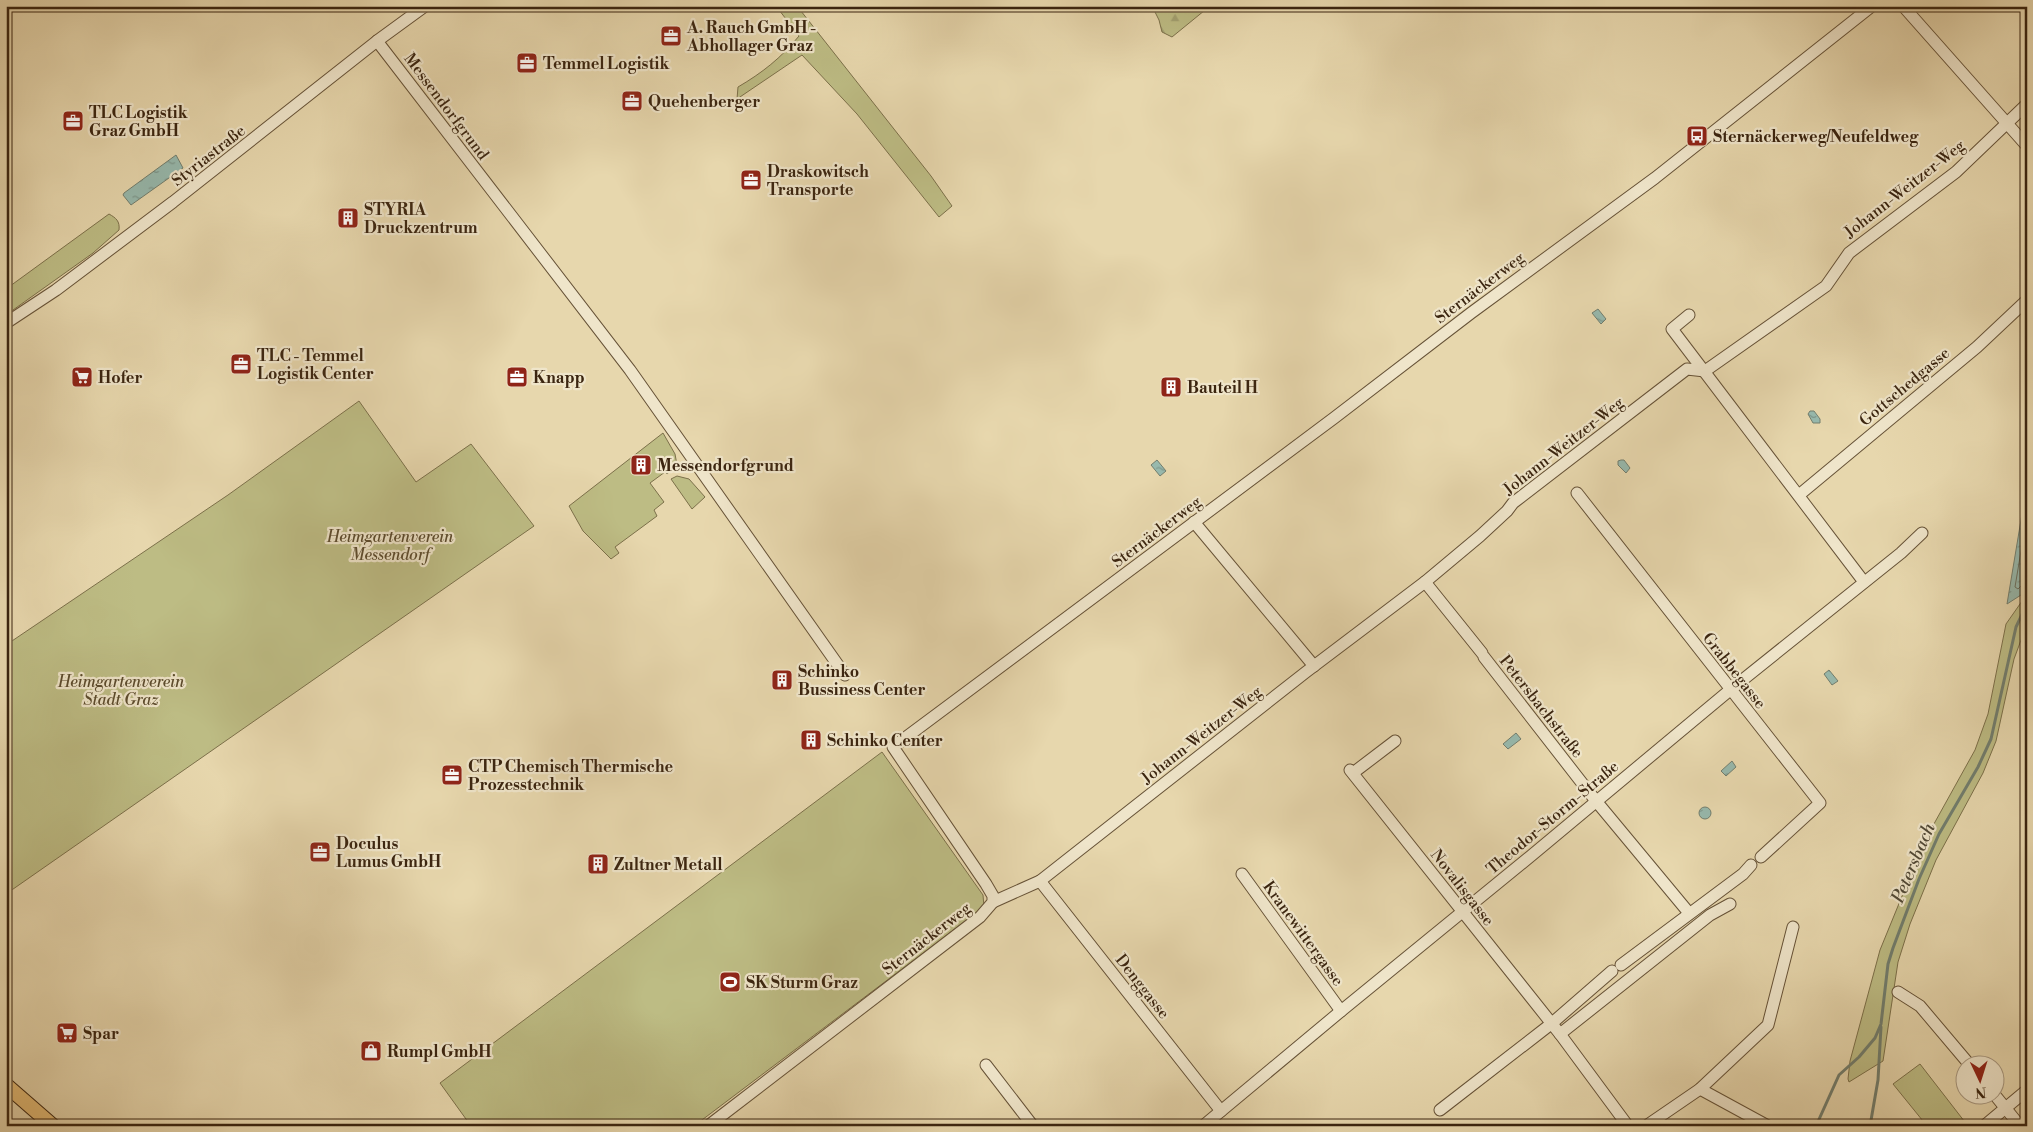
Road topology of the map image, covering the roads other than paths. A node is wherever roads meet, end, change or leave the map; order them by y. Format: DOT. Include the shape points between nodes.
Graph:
graph roads {
  1 [pos="425,6"];
  2 [pos="1872,6"];
  3 [pos="1903,6"];
  4 [pos="377,41"];
  5 [pos="2027,104"];
  6 [pos="2007,123"];
  7 [pos="2027,146"];
  8 [pos="2027,300"];
  9 [pos="1689,316"];
  10 [pos="6,324"];
  11 [pos="1705,370"];
  12 [pos="1577,493"];
  13 [pos="1799,495"];
  14 [pos="1194,522"];
  15 [pos="1922,533"];
  16 [pos="1425,582"];
  17 [pos="1864,582"];
  18 [pos="1314,666"];
  19 [pos="845,675"];
  20 [pos="1730,690"];
  21 [pos="1395,741"];
  22 [pos="1596,801"];
  23 [pos="1761,857"];
  24 [pos="1751,864"];
  25 [pos="1242,874"];
  26 [pos="1040,881"];
  27 [pos="993,902"];
  28 [pos="1730,904"];
  29 [pos="1463,912"];
  30 [pos="1689,913"];
  31 [pos="1793,927"];
  32 [pos="1898,992"];
  33 [pos="1341,1011"];
  34 [pos="1551,1024"];
  35 [pos="1560,1034"];
  36 [pos="1961,1054"];
  37 [pos="986,1065"];
  38 [pos="6,1085"];
  39 [pos="1700,1089"];
  40 [pos="2027,1090"];
  41 [pos="2002,1104"];
  42 [pos="2005,1108"];
  43 [pos="1440,1110"];
  44 [pos="1221,1112"];
  45 [pos="53,1126"];
  46 [pos="708,1126"];
  47 [pos="1033,1126"];
  48 [pos="1203,1126"];
  49 [pos="1628,1126"];
  50 [pos="1646,1126"];
  51 [pos="1768,1126"];
  52 [pos="1984,1126"];
  53 [pos="2020,1126"];
  1 -- 4 [label="street, Styriastraße"];
  2 -- 14 [label="street, Sternäckerweg" via="1655,178"];
  3 -- 6 [label="street"];
  4 -- 10 [label="street, Styriastraße" via="181,197"];
  4 -- 19 [label="street, Messendorfgrund" via="630,370"];
  5 -- 6 [label="street"];
  6 -- 7 [label="street"];
  6 -- 11 [label="street, Johann-Weitzer-Weg" via="1956,172 1848,253 1826,286"];
  8 -- 13 [label="street, Gottschedgasse" via="1977,347"];
  9 -- 11 [label="street" via="1672,329"];
  11 -- 13 [label="street"];
  11 -- 16 [label="street, Johann-Weitzer-Weg" via="1687,369 1513,502 1480,536"];
  12 -- 20 [label="street, Grabbegasse"];
  13 -- 17 [label="street"];
  14 -- 18 [label="street"];
  14 -- 27 [label="street, Sternäckerweg" via="894,747 986,884"];
  15 -- 17 [label="street, Theodor-Storm-Straße"];
  16 -- 18 [label="street, Johann-Weitzer-Weg"];
  16 -- 22 [label="street, Petersbachstraße"];
  17 -- 20 [label="street, Theodor-Storm-Straße"];
  18 -- 26 [label="street, Johann-Weitzer-Weg"];
  20 -- 22 [label="street, Theodor-Storm-Straße"];
  20 -- 23 [label="street, Grabbegasse" via="1820,803"];
  21 -- 29 [label="street, Novalisgasse" via="1352,772"];
  22 -- 29 [label="street, Theodor-Storm-Straße"];
  22 -- 30 [label="street, Petersbachstraße"];
  24 -- 30 [label="street" via="1743,874"];
  25 -- 33 [label="street, Kranewittergasse"];
  26 -- 27 [label="street, Johann-Weitzer-Weg"];
  26 -- 44 [label="street, Denggasse"];
  27 -- 46 [label="street, Sternäckerweg" via="980,917"];
  28 -- 35 [label="street" via="1710,915"];
  29 -- 33 [label="street, Theodor-Storm-Straße"];
  29 -- 34 [label="street, Novalisgasse"];
  30 -- 34 [label="street" via="1616,968"];
  31 -- 39 [label="street" via="1768,1025"];
  32 -- 36 [label="street" via="1920,1006"];
  33 -- 44 [label="street, Theodor-Storm-Straße"];
  34 -- 35 [label="street, Novalisgasse"];
  34 -- 43 [label="street"];
  35 -- 49 [label="street, Novalisgasse"];
  37 -- 47 [label="street"];
  38 -- 45 [label="main road"];
  39 -- 50 [label="street"];
  39 -- 51 [label="street"];
  40 -- 42 [label="street"];
  41 -- 42 [label="street"];
  42 -- 52 [label="street"];
  42 -- 53 [label="street"];
  44 -- 48 [label="street, Theodor-Storm-Straße"];
}
